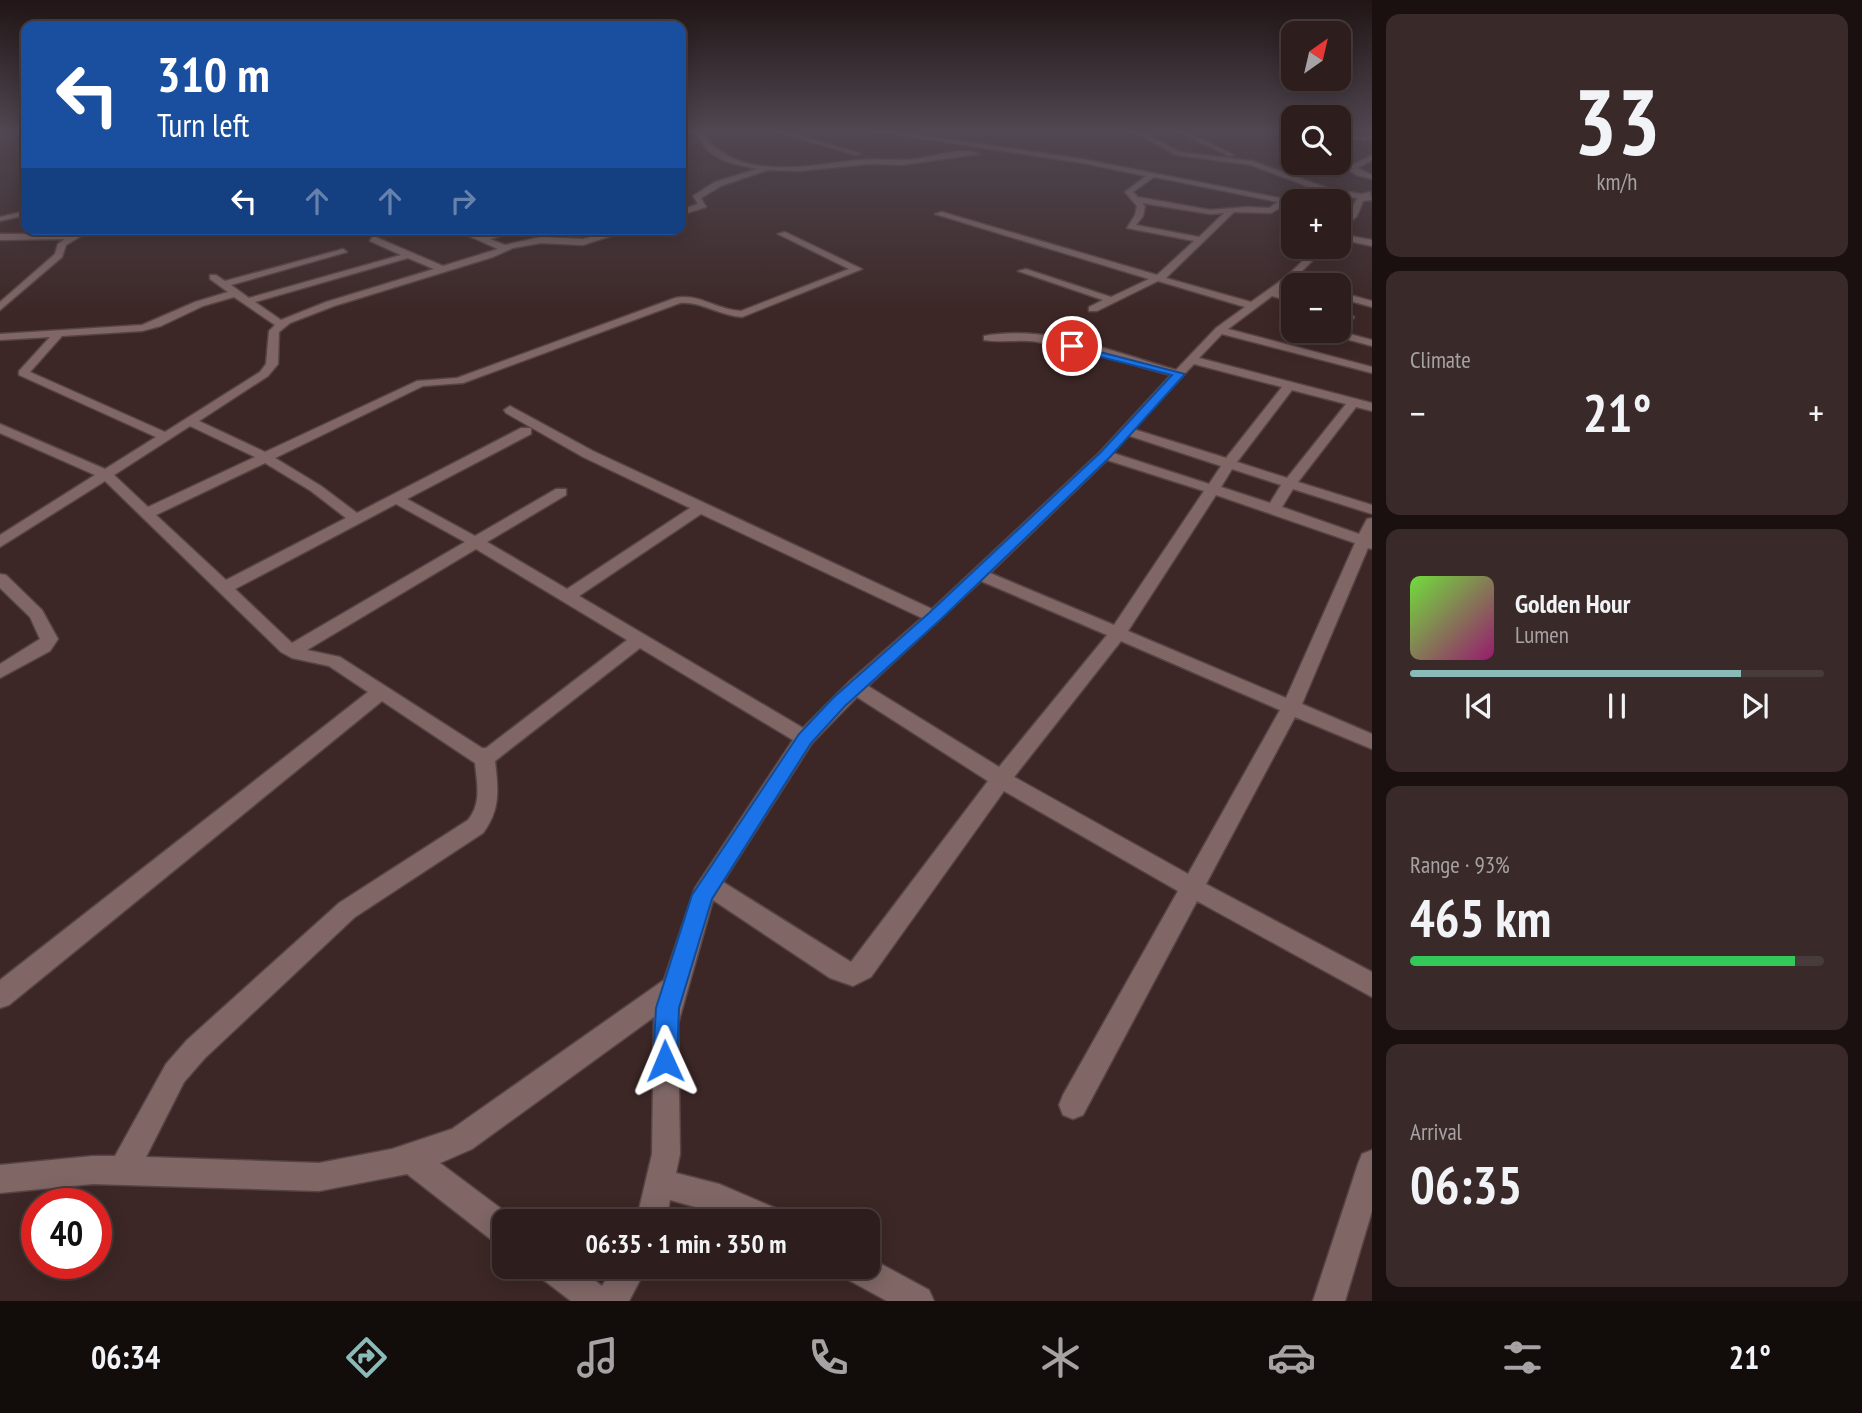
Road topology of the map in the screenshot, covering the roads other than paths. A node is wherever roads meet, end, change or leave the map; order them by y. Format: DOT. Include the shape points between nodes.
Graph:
graph roads {
  1 [pos="706,191"];
  2 [pos="1131,191"];
  3 [pos="1226,191"];
  4 [pos="1273,191"];
  5 [pos="1367,196"];
  6 [pos="1259,197"];
  7 [pos="1135,199"];
  8 [pos="1281,201"];
  9 [pos="1281,206"];
  10 [pos="1236,210"];
  11 [pos="686,211"];
  12 [pos="1351,213"];
  13 [pos="21,214"];
  14 [pos="939,214"];
  15 [pos="1354,214"];
  16 [pos="1351,217"];
  17 [pos="0,219"];
  18 [pos="782,234"];
  19 [pos="472,235"];
  20 [pos="497,235"];
  21 [pos="607,235"];
  22 [pos="74,236"];
  23 [pos="0,237"];
  24 [pos="373,239"];
  25 [pos="482,239"];
  26 [pos="1351,239"];
  27 [pos="1202,240"];
  28 [pos="1372,243"];
  29 [pos="504,248"];
  30 [pos="343,252"];
  31 [pos="409,255"];
  32 [pos="1310,259"];
  33 [pos="442,270"];
  34 [pos="1023,271"];
  35 [pos="1295,273"];
  36 [pos="213,277"];
  37 [pos="1159,278"];
  38 [pos="224,284"];
  39 [pos="1281,285"];
  40 [pos="236,293"];
  41 [pos="1271,293"];
  42 [pos="1281,296"];
  43 [pos="1351,298"];
  44 [pos="1112,300"];
  45 [pos="248,301"];
  46 [pos="1372,304"];
  47 [pos="1253,306"];
  48 [pos="0,307"];
  49 [pos="1093,309"];
  50 [pos="280,324"];
  51 [pos="1220,330"];
  52 [pos="59,333"];
  53 [pos="1281,336"];
  54 [pos="0,337"];
  55 [pos="988,338"];
  56 [pos="1351,342"];
  57 [pos="1334,343"];
  58 [pos="1372,343"];
  59 [pos="1193,360"];
  60 [pos="1372,370"];
  61 [pos="1179,374"];
  62 [pos="1289,386"];
  63 [pos="1353,403"];
  64 [pos="1372,407"];
  65 [pos="510,410"];
  66 [pos="191,422"];
  67 [pos="0,428"];
  68 [pos="1125,430"];
  69 [pos="526,431"];
  70 [pos="166,437"];
  71 [pos="1105,455"];
  72 [pos="268,457"];
  73 [pos="1229,464"];
  74 [pos="106,475"];
  75 [pos="1289,484"];
  76 [pos="1212,489"];
  77 [pos="561,492"];
  78 [pos="396,499"];
  79 [pos="700,508"];
  80 [pos="1274,509"];
  81 [pos="1372,510"];
  82 [pos="146,514"];
  83 [pos="356,519"];
  84 [pos="1369,535"];
  85 [pos="0,542"];
  86 [pos="477,543"];
  87 [pos="979,575"];
  88 [pos="0,579"];
  89 [pos="223,587"];
  90 [pos="567,597"];
  91 [pos="934,617"];
  92 [pos="1118,633"];
  93 [pos="640,639"];
  94 [pos="292,651"];
  95 [pos="0,673"];
  96 [pos="855,687"];
  97 [pos="382,691"];
  98 [pos="1291,707"];
  99 [pos="805,738"];
  100 [pos="1372,742"];
  101 [pos="485,757"];
  102 [pos="1002,779"];
  103 [pos="709,885"];
  104 [pos="1193,888"];
  105 [pos="1372,985"];
  106 [pos="674,988"];
  107 [pos="0,996"];
  108 [pos="1073,1105"];
  109 [pos="409,1157"];
  110 [pos="1372,1164"];
  111 [pos="123,1171"];
  112 [pos="0,1179"];
  113 [pos="660,1183"];
  114 [pos="654,1209"];
  115 [pos="742,1209"];
  116 [pos="492,1221"];
  117 [pos="568,1279"];
  118 [pos="625,1279"];
  119 [pos="878,1279"];
  120 [pos="596,1301"];
  121 [pos="611,1301"];
  122 [pos="918,1301"];
  123 [pos="1329,1301"];
  1 -- 11 [label="street" via="696,198 703,205"];
  2 -- 7 [label="street"];
  3 -- 6 [label="street"];
  3 -- 10 [label="street" via="1215,200"];
  4 -- 6 [label="street"];
  5 -- 15 [label="street"];
  6 -- 8 [label="street"];
  7 -- 10 [label="street" via="1210,212"];
  7 -- 27 [label="street" via="1140,212 1130,226"];
  9 -- 10 [label="street" via="1271,211"];
  10 -- 27 [label="street"];
  12 -- 15 [label="street"];
  13 -- 17 [label="street"];
  14 -- 37 [label="street"];
  15 -- 16 [label="street"];
  18 -- 72 [label="street" via="857,270 743,314 723,312 691,299 678,300 459,381 421,383"];
  19 -- 25 [label="street"];
  20 -- 25 [label="street"];
  21 -- 29 [label="street" via="583,242 535,240"];
  22 -- 23 [label="street"];
  22 -- 48 [label="street" via="62,244 61,252 43,271"];
  24 -- 31 [label="street"];
  25 -- 29 [label="street"];
  26 -- 28 [label="street"];
  27 -- 37 [label="street"];
  29 -- 33 [label="street"];
  30 -- 38 [label="street"];
  31 -- 33 [label="street"];
  31 -- 45 [label="street"];
  32 -- 35 [label="street"];
  33 -- 50 [label="street"];
  34 -- 44 [label="street"];
  36 -- 38 [label="street"];
  37 -- 44 [label="street"];
  37 -- 47 [label="street"];
  38 -- 40 [label="street"];
  39 -- 41 [label="street"];
  40 -- 45 [label="street"];
  40 -- 52 [label="street" via="142,328"];
  41 -- 42 [label="street"];
  41 -- 47 [label="street"];
  43 -- 46 [label="street"];
  44 -- 49 [label="street"];
  45 -- 50 [label="street"];
  47 -- 51 [label="street"];
  50 -- 66 [label="street" via="274,331 270,369"];
  51 -- 53 [label="street"];
  51 -- 59 [label="street"];
  52 -- 54 [label="street"];
  52 -- 70 [label="street" via="23,373"];
  55 -- 61 [label="street" via="1046,340"];
  56 -- 58 [label="street"];
  57 -- 60 [label="street"];
  59 -- 61 [label="street"];
  59 -- 62 [label="street"];
  61 -- 68 [label="street"];
  62 -- 63 [label="street"];
  62 -- 73 [label="street"];
  63 -- 64 [label="street"];
  63 -- 75 [label="street"];
  65 -- 79 [label="street"];
  66 -- 70 [label="street"];
  66 -- 72 [label="street"];
  67 -- 74 [label="street"];
  68 -- 71 [label="street"];
  68 -- 73 [label="street"];
  69 -- 78 [label="street"];
  70 -- 74 [label="street"];
  71 -- 76 [label="street"];
  71 -- 87 [label="street"];
  72 -- 82 [label="street"];
  72 -- 83 [label="street"];
  73 -- 75 [label="street"];
  73 -- 76 [label="street"];
  74 -- 82 [label="street"];
  74 -- 85 [label="street"];
  75 -- 80 [label="street"];
  75 -- 81 [label="street"];
  76 -- 80 [label="street"];
  76 -- 92 [label="street"];
  77 -- 86 [label="street"];
  78 -- 83 [label="street"];
  78 -- 86 [label="street"];
  79 -- 90 [label="street"];
  79 -- 91 [label="street"];
  80 -- 84 [label="street"];
  82 -- 89 [label="street"];
  83 -- 89 [label="street"];
  84 -- 98 [label="street"];
  86 -- 90 [label="street"];
  86 -- 94 [label="street"];
  87 -- 91 [label="street"];
  87 -- 92 [label="street"];
  88 -- 95 [label="street" via="38,616 49,639 44,648"];
  89 -- 94 [label="street"];
  90 -- 93 [label="street"];
  91 -- 96 [label="street"];
  92 -- 98 [label="street"];
  92 -- 102 [label="street"];
  93 -- 99 [label="street"];
  93 -- 101 [label="street"];
  94 -- 97 [label="street" via="334,661"];
  96 -- 99 [label="street"];
  96 -- 102 [label="street"];
  97 -- 101 [label="street"];
  97 -- 107 [label="street"];
  98 -- 100 [label="street"];
  98 -- 104 [label="street"];
  99 -- 103 [label="street"];
  101 -- 111 [label="street" via="488,811 483,821 340,916 196,1049 176,1073"];
  102 -- 103 [label="street" via="862,968 853,974 839,970"];
  102 -- 104 [label="street"];
  103 -- 106 [label="street"];
  104 -- 105 [label="street"];
  104 -- 108 [label="street"];
  106 -- 109 [label="street" via="462,1139"];
  106 -- 113 [label="street" via="665,1024 666,1154"];
  109 -- 111 [label="street" via="342,1174 297,1178"];
  109 -- 116 [label="street"];
  110 -- 123 [label="street"];
  111 -- 112 [label="street"];
  113 -- 114 [label="street"];
  113 -- 115 [label="street"];
  117 -- 120 [label="street"];
  118 -- 121 [label="street"];
  119 -- 122 [label="street"];
}
